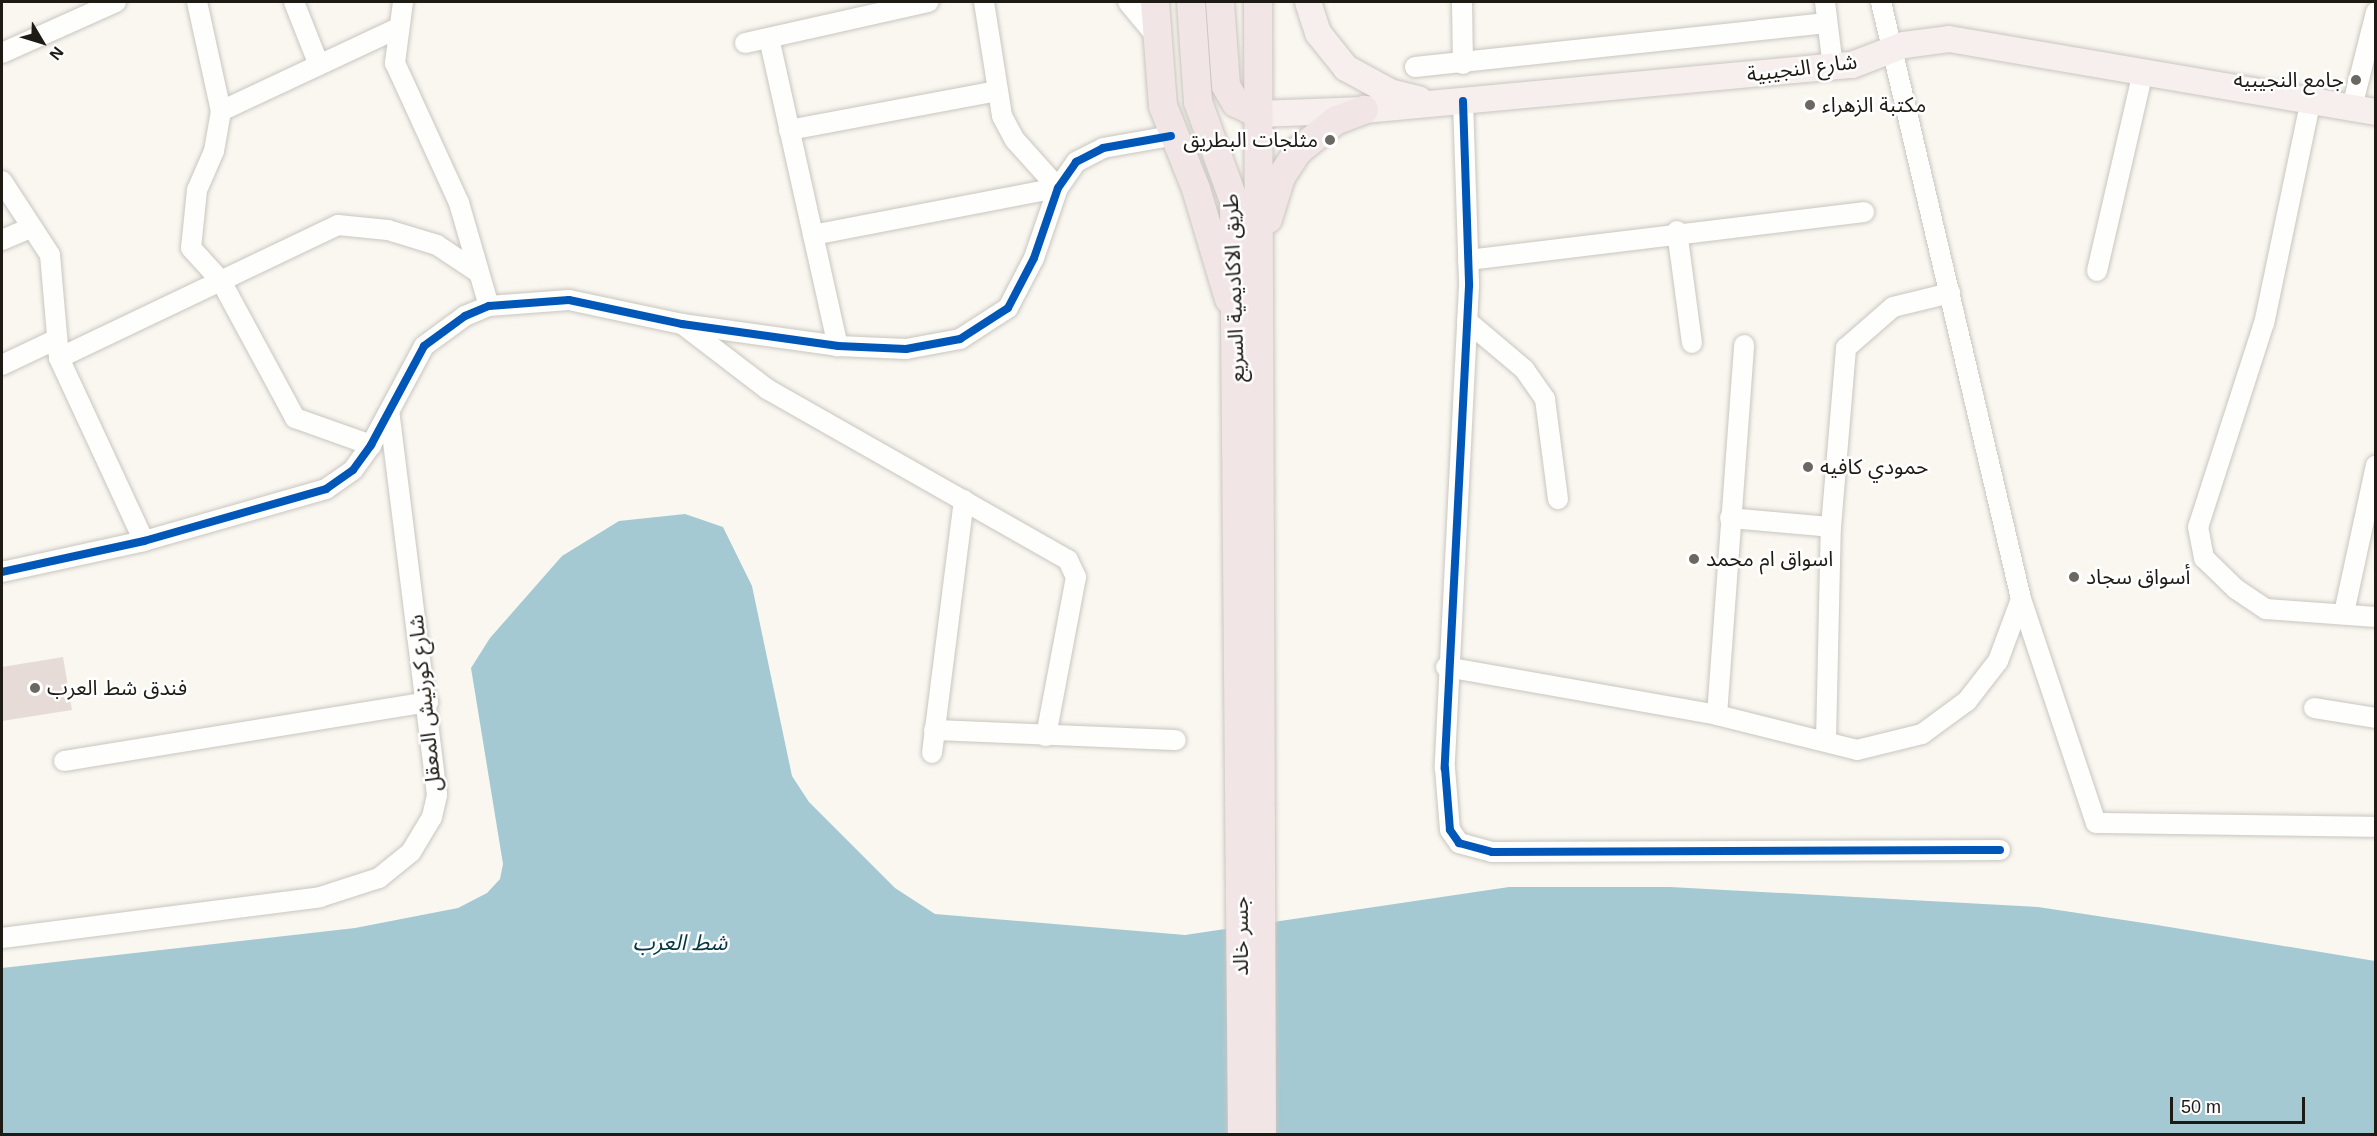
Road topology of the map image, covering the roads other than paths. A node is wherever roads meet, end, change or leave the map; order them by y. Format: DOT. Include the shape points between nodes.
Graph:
graph roads {
  1 [pos="116,2"];
  2 [pos="197,2"];
  3 [pos="294,2"];
  4 [pos="403,2"];
  5 [pos="928,2"];
  6 [pos="984,2"];
  7 [pos="1128,2"];
  8 [pos="1155,2"];
  9 [pos="1191,2"];
  10 [pos="1220,2"];
  11 [pos="1258,2"];
  12 [pos="1308,2"];
  13 [pos="1462,2"];
  14 [pos="1825,2"];
  15 [pos="1881,2"];
  16 [pos="2376,12"];
  17 [pos="1827,22"];
  18 [pos="396,29"];
  19 [pos="769,38"];
  20 [pos="1158,38"];
  21 [pos="745,43"];
  22 [pos="1890,50"];
  23 [pos="2,53"];
  24 [pos="1463,64"];
  25 [pos="319,66"];
  26 [pos="1416,67"];
  27 [pos="1833,67"];
  28 [pos="2143,70"];
  29 [pos="997,91"];
  30 [pos="2312,99"];
  31 [pos="1458,101"];
  32 [pos="1364,110"];
  33 [pos="2364,110"];
  34 [pos="221,111"];
  35 [pos="1259,114"];
  36 [pos="789,130"];
  37 [pos="1171,136"];
  38 [pos="2,182"];
  39 [pos="1058,188"];
  40 [pos="1864,212"];
  41 [pos="30,228"];
  42 [pos="1677,231"];
  43 [pos="813,235"];
  44 [pos="2,240"];
  45 [pos="1468,260"];
  46 [pos="1258,271"];
  47 [pos="2097,271"];
  48 [pos="479,273"];
  49 [pos="221,281"];
  50 [pos="1950,293"];
  51 [pos="489,306"];
  52 [pos="1236,315"];
  53 [pos="1467,321"];
  54 [pos="682,324"];
  55 [pos="1692,344"];
  56 [pos="1744,345"];
  57 [pos="838,346"];
  58 [pos="57,349"];
  59 [pos="2,365"];
  60 [pos="389,412"];
  61 [pos="1250,433"];
  62 [pos="371,446"];
  63 [pos="2376,465"];
  64 [pos="1558,499"];
  65 [pos="964,500"];
  66 [pos="1730,518"];
  67 [pos="1831,527"];
  68 [pos="144,542"];
  69 [pos="2,572"];
  70 [pos="2021,599"];
  71 [pos="2344,613"];
  72 [pos="2376,617"];
  73 [pos="1446,667"];
  74 [pos="428,702"];
  75 [pos="2314,708"];
  76 [pos="1718,715"];
  77 [pos="2376,718"];
  78 [pos="934,730"];
  79 [pos="1046,736"];
  80 [pos="1250,738"];
  81 [pos="1176,740"];
  82 [pos="1826,740"];
  83 [pos="932,753"];
  84 [pos="64,761"];
  85 [pos="2376,827"];
  86 [pos="2000,850"];
  87 [pos="2,938"];
  88 [pos="1242,1134"];
  89 [pos="1262,1134"];
  1 -- 23 [label="street"];
  2 -- 34 [label="street"];
  3 -- 25 [label="street"];
  4 -- 18 [label="street"];
  5 -- 19 [label="street"];
  6 -- 29 [label="street"];
  7 -- 20 [label="street"];
  8 -- 20 [label="highway"];
  9 -- 52 [label="highway, طريق الاكاديمية السريع" via="1198,102 1234,201"];
  10 -- 35 [label="highway" via="1226,86 1236,103"];
  11 -- 35 [label="highway, طريق الاكاديمية السريع"];
  12 -- 31 [label="main road" via="1326,46 1358,77 1409,98"];
  13 -- 24 [label="street"];
  14 -- 17 [label="street"];
  15 -- 22 [label="street"];
  16 -- 33 [label="street"];
  17 -- 24 [label="street"];
  17 -- 27 [label="street"];
  18 -- 25 [label="street"];
  18 -- 48 [label="street" via="395,63 459,203"];
  19 -- 21 [label="street"];
  19 -- 36 [label="street"];
  20 -- 37 [label="highway" via="1160,89"];
  22 -- 27 [label="main road, شارع النجيبية"];
  22 -- 28 [label="main road, شارع النجيبية" via="1957,40"];
  22 -- 50 [label="street"];
  24 -- 26 [label="street"];
  25 -- 34 [label="street"];
  27 -- 31 [label="main road, شارع النجيبية"];
  28 -- 30 [label="main road, شارع النجيبية"];
  28 -- 47 [label="street"];
  29 -- 36 [label="street"];
  29 -- 39 [label="street" via="1015,140"];
  30 -- 33 [label="main road, شارع النجيبية"];
  30 -- 71 [label="street" via="2264,323 2198,527 2204,558 2236,589 2266,609"];
  31 -- 32 [label="main road, شارع النجيبية"];
  31 -- 45 [label="street"];
  32 -- 35 [label="main road, شارع النجيبية"];
  32 -- 46 [label="highway" via="1321,130 1289,163 1275,192"];
  34 -- 49 [label="street" via="214,151 197,190 191,248"];
  35 -- 46 [label="highway, طريق الاكاديمية السريع"];
  36 -- 43 [label="street"];
  37 -- 39 [label="street" via="1089,153"];
  37 -- 52 [label="highway" via="1196,189 1217,272"];
  38 -- 41 [label="street"];
  39 -- 43 [label="street"];
  39 -- 57 [label="street" via="1023,285 1008,308 986,325 933,346"];
  40 -- 42 [label="street"];
  41 -- 44 [label="street"];
  41 -- 58 [label="street" via="55,269"];
  42 -- 45 [label="street"];
  42 -- 55 [label="street"];
  43 -- 57 [label="street"];
  45 -- 53 [label="street"];
  46 -- 61 [label="highway, طريق الاكاديمية السريع"];
  48 -- 49 [label="street" via="437,245 388,230 338,225"];
  48 -- 51 [label="street"];
  49 -- 58 [label="street"];
  49 -- 62 [label="street" via="295,418"];
  50 -- 67 [label="street" via="1893,306 1846,348"];
  50 -- 70 [label="street"];
  51 -- 54 [label="street" via="569,300"];
  51 -- 60 [label="street" via="448,326 424,346"];
  52 -- 61 [label="highway, طريق الاكاديمية السريع"];
  53 -- 64 [label="street" via="1524,369 1545,399"];
  53 -- 73 [label="street"];
  54 -- 57 [label="street"];
  54 -- 65 [label="street" via="767,389"];
  56 -- 66 [label="street"];
  58 -- 59 [label="street"];
  58 -- 68 [label="street"];
  60 -- 62 [label="street"];
  60 -- 74 [label="street, شارع كورنيش المعقل"];
  61 -- 80 [label="highway"];
  62 -- 68 [label="street" via="352,470 326,489"];
  63 -- 71 [label="street"];
  65 -- 78 [label="street"];
  65 -- 79 [label="street" via="1074,568 1075,586"];
  66 -- 67 [label="street"];
  66 -- 76 [label="street"];
  67 -- 82 [label="street"];
  68 -- 69 [label="street"];
  70 -- 82 [label="street" via="1998,661 1946,718 1922,734 1889,746 1857,750"];
  70 -- 85 [label="street" via="2096,823"];
  71 -- 72 [label="street"];
  73 -- 76 [label="street"];
  73 -- 86 [label="street" via="1450,830 1471,850"];
  74 -- 84 [label="street"];
  74 -- 87 [label="street, شارع كورنيش المعقل" via="437,795 432,817 411,852 379,878 320,897"];
  75 -- 77 [label="street"];
  76 -- 82 [label="street"];
  78 -- 79 [label="street"];
  78 -- 83 [label="street"];
  79 -- 81 [label="street"];
  80 -- 88 [label="highway, جسر خالد"];
  80 -- 89 [label="highway, جسر خالد"];
}
